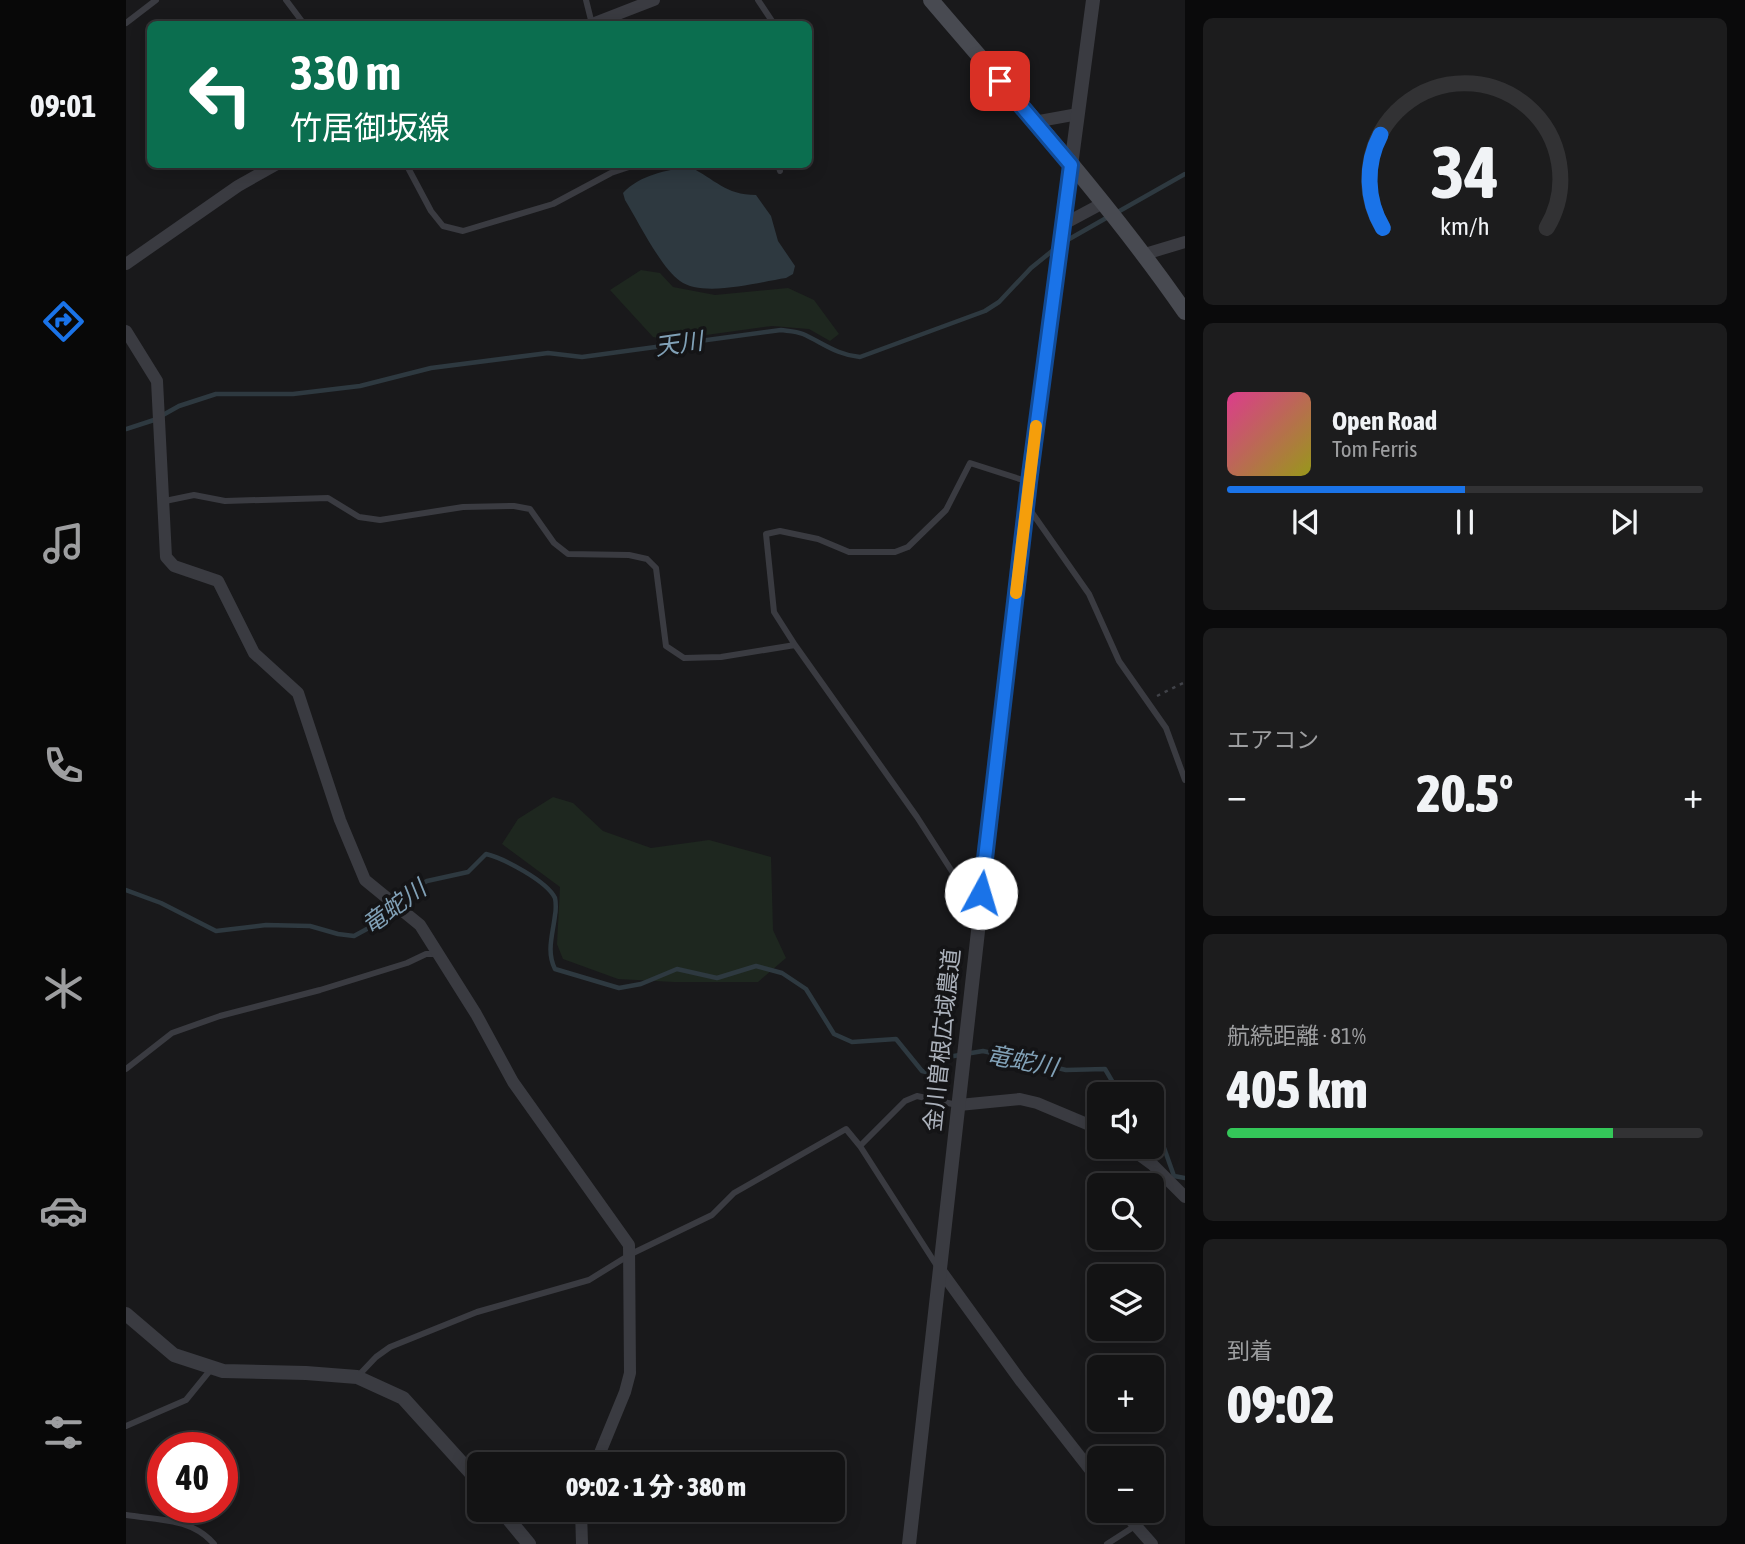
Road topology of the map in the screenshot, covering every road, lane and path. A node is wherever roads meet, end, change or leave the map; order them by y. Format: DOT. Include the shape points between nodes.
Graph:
graph roads {
  1 [pos="156,0"];
  2 [pos="286,0"];
  3 [pos="586,0"];
  4 [pos="654,0"];
  5 [pos="758,0"];
  6 [pos="931,0"];
  7 [pos="1093,0"];
  8 [pos="302,21"];
  9 [pos="592,21"];
  10 [pos="601,21"];
  11 [pos="772,21"];
  12 [pos="126,23"];
  13 [pos="1078,114"];
  14 [pos="1034,122"];
  15 [pos="1071,165"];
  16 [pos="270,168"];
  17 [pos="408,168"];
  18 [pos="626,168"];
  19 [pos="1106,206"];
  20 [pos="1061,230"];
  21 [pos="1185,242"];
  22 [pos="1145,254"];
  23 [pos="126,264"];
  24 [pos="1185,312"];
  25 [pos="126,331"];
  26 [pos="1029,482"];
  27 [pos="165,501"];
  28 [pos="1026,505"];
  29 [pos="795,645"];
  30 [pos="1185,682"];
  31 [pos="1148,700"];
  32 [pos="1185,780"];
  33 [pos="981,893"];
  34 [pos="439,954"];
  35 [pos="126,1069"];
  36 [pos="958,1105"];
  37 [pos="1087,1124"];
  38 [pos="860,1146"];
  39 [pos="1145,1159"];
  40 [pos="1185,1197"];
  41 [pos="631,1254"];
  42 [pos="941,1271"];
  43 [pos="126,1314"];
  44 [pos="212,1368"];
  45 [pos="357,1377"];
  46 [pos="126,1426"];
  47 [pos="601,1452"];
  48 [pos="1087,1465"];
  49 [pos="467,1469"];
  50 [pos="126,1515"];
  51 [pos="511,1522"];
  52 [pos="581,1522"];
  53 [pos="1132,1523"];
  54 [pos="1135,1527"];
  55 [pos="214,1544"];
  56 [pos="529,1544"];
  57 [pos="582,1544"];
  58 [pos="909,1544"];
  59 [pos="1107,1544"];
  60 [pos="1152,1544"];
  1 -- 12 [label="lane"];
  2 -- 8 [label="lane"];
  3 -- 9 [label="lane"];
  4 -- 10 [label="street"];
  5 -- 11 [label="lane"];
  6 -- 14 [label="main road"];
  7 -- 13 [label="street, 金川曽根広域農道"];
  13 -- 14 [label="street"];
  13 -- 15 [label="street, 金川曽根広域農道"];
  14 -- 15 [label="main road"];
  15 -- 19 [label="main road"];
  15 -- 20 [label="street, 金川曽根広域農道"];
  16 -- 23 [label="street"];
  17 -- 18 [label="lane" via="443,226 463,231 553,204"];
  19 -- 20 [label="street"];
  19 -- 22 [label="main road"];
  20 -- 26 [label="street, 金川曽根広域農道"];
  21 -- 22 [label="street"];
  22 -- 24 [label="main road"];
  25 -- 27 [label="street" via="157,381"];
  26 -- 28 [label="street, 金川曽根広域農道"];
  26 -- 29 [label="lane" via="970,463 946,510 908,547 895,552 849,552 818,539 780,531 766,534 774,612"];
  27 -- 29 [label="lane" via="194,495 225,500 328,498 359,517 380,520 463,507 530,509 554,543 568,554 629,555 646,559 656,568 666,646 684,658"];
  27 -- 34 [label="street" via="166,557 174,566 218,582 254,653 298,693 365,880 420,925"];
  28 -- 31 [label="lane" via="1089,594 1119,661"];
  28 -- 33 [label="street, 金川曽根広域農道"];
  29 -- 33 [label="lane" via="953,873 966,887"];
  30 -- 31 [label="path"];
  31 -- 32 [label="lane" via="1166,728"];
  33 -- 36 [label="street, 金川曽根広域農道"];
  34 -- 35 [label="lane" via="426,954 172,1033"];
  34 -- 41 [label="street" via="513,1082"];
  36 -- 37 [label="street" via="1020,1099"];
  36 -- 38 [label="lane" via="917,1096 905,1101"];
  36 -- 42 [label="street, 金川曽根広域農道"];
  38 -- 41 [label="lane" via="846,1129 734,1193 712,1216"];
  38 -- 42 [label="lane"];
  39 -- 40 [label="street"];
  41 -- 45 [label="lane" via="589,1280 477,1312 390,1347"];
  41 -- 47 [label="street" via="629,1373"];
  42 -- 48 [label="street"];
  42 -- 58 [label="street, 金川曽根広域農道"];
  43 -- 44 [label="street" via="174,1355"];
  44 -- 45 [label="street"];
  44 -- 46 [label="lane" via="186,1400"];
  45 -- 49 [label="street" via="403,1398"];
  50 -- 55 [label="lane" via="185,1523 205,1533"];
  51 -- 56 [label="street"];
  52 -- 57 [label="street"];
  53 -- 54 [label="street"];
  54 -- 59 [label="lane"];
  54 -- 60 [label="street"];
}
